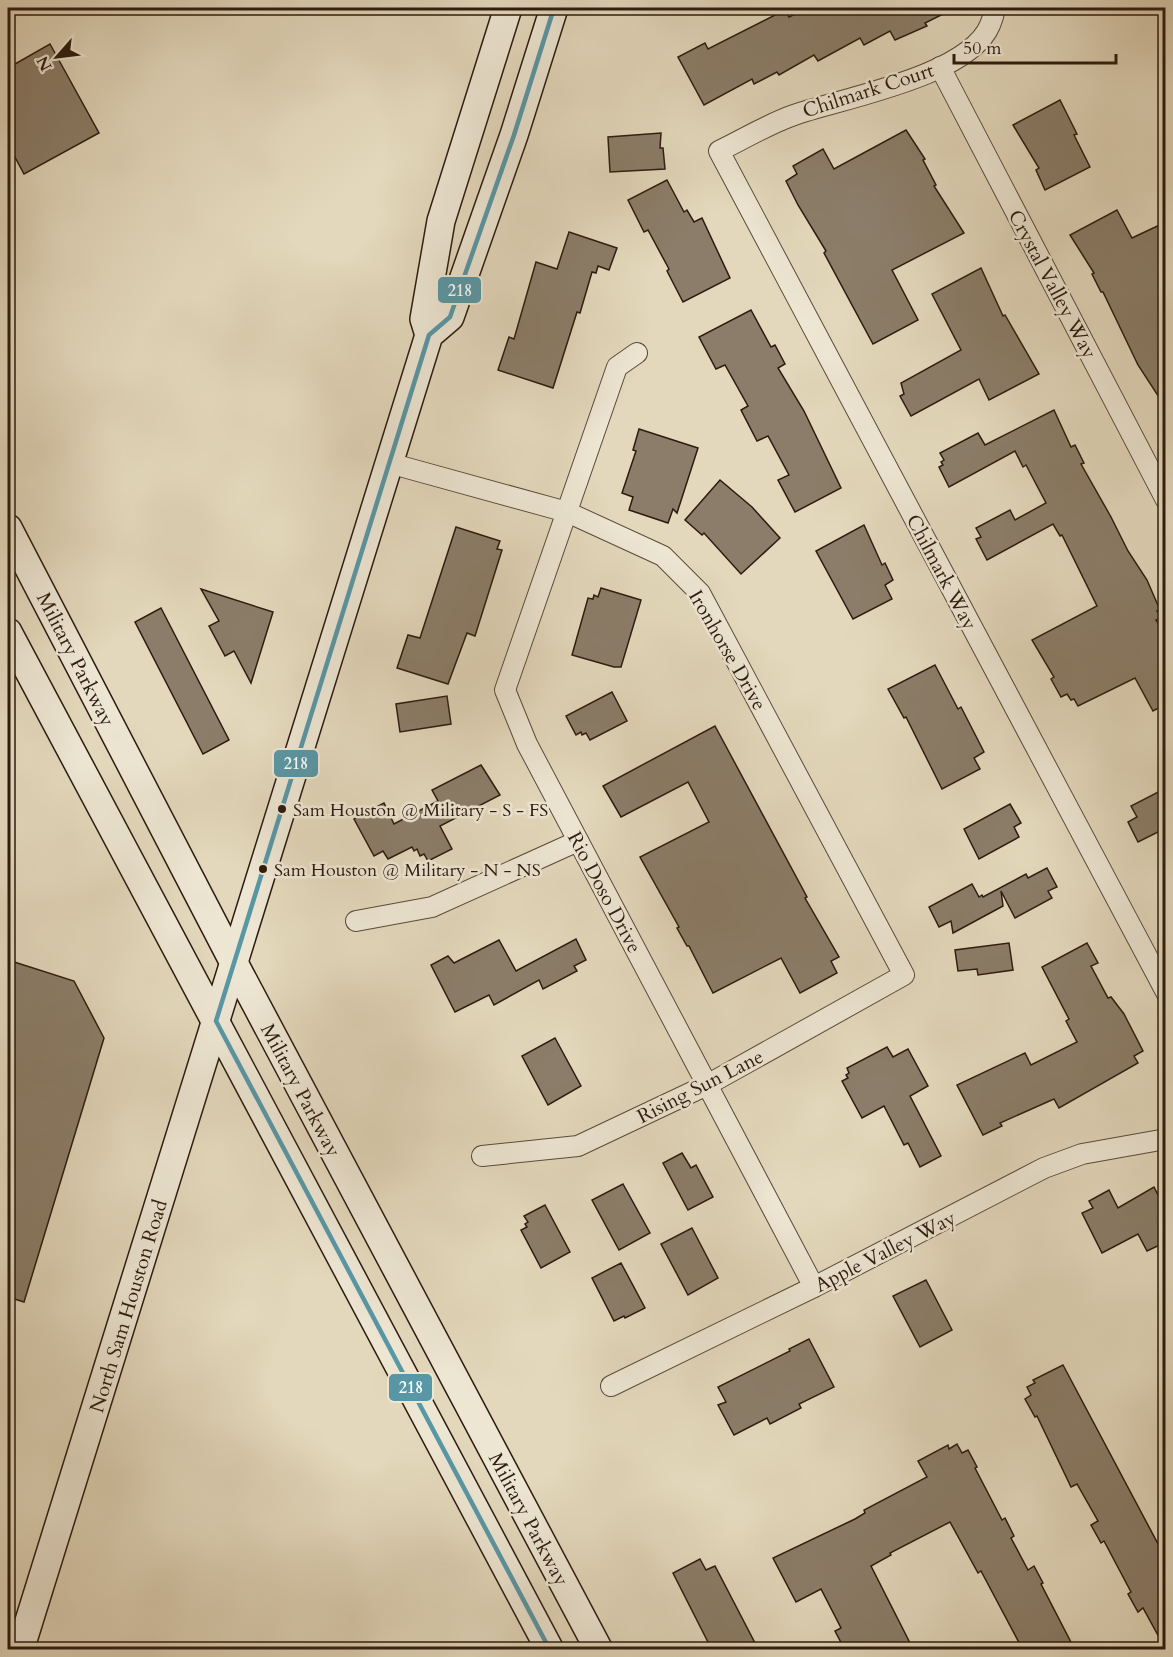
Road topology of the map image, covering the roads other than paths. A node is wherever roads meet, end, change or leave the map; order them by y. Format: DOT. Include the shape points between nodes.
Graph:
graph roads {
  1 [pos="508,8"];
  2 [pos="554,8"];
  3 [pos="994,8"];
  4 [pos="940,67"];
  5 [pos="719,151"];
  6 [pos="429,335"];
  7 [pos="638,353"];
  8 [pos="389,463"];
  9 [pos="1166,500"];
  10 [pos="567,512"];
  11 [pos="8,528"];
  12 [pos="8,632"];
  13 [pos="578,841"];
  14 [pos="356,921"];
  15 [pos="234,963"];
  16 [pos="904,975"];
  17 [pos="1166,992"];
  18 [pos="216,1021"];
  19 [pos="707,1085"];
  20 [pos="1166,1139"];
  21 [pos="482,1156"];
  22 [pos="814,1287"];
  23 [pos="611,1386"];
  24 [pos="20,1650"];
  25 [pos="550,1650"];
  26 [pos="599,1650"];
  1 -- 6 [label="main road" via="441,221 424,319"];
  2 -- 6 [label="main road" via="450,317"];
  3 -- 4 [label="street, Chilmark Court" via="986,35 966,53"];
  4 -- 5 [label="street, Chilmark Court" via="887,88 793,116"];
  4 -- 9 [label="street, Crystal Valley Way"];
  5 -- 17 [label="street, Chilmark Way"];
  6 -- 8 [label="main road, North Sam Houston Road"];
  7 -- 10 [label="street, Rio Doso Drive" via="617,367"];
  8 -- 10 [label="street, Ironhorse Drive"];
  8 -- 15 [label="main road, North Sam Houston Road"];
  10 -- 13 [label="street, Rio Doso Drive" via="505,690 527,744"];
  10 -- 16 [label="street, Ironhorse Drive" via="663,556 700,593"];
  11 -- 15 [label="main road, Military Parkway"];
  12 -- 18 [label="main road"];
  13 -- 14 [label="street" via="432,907"];
  13 -- 19 [label="street, Rio Doso Drive"];
  15 -- 18 [label="main road, North Sam Houston Road"];
  15 -- 26 [label="main road, Military Parkway"];
  16 -- 19 [label="street, Rising Sun Lane"];
  18 -- 24 [label="main road, North Sam Houston Road"];
  18 -- 25 [label="main road"];
  19 -- 21 [label="street, Rising Sun Lane" via="578,1146"];
  19 -- 22 [label="street, Rio Doso Drive"];
  20 -- 22 [label="street, Apple Valley Way" via="1082,1154 1044,1168"];
  22 -- 23 [label="street, Apple Valley Way"];
}
